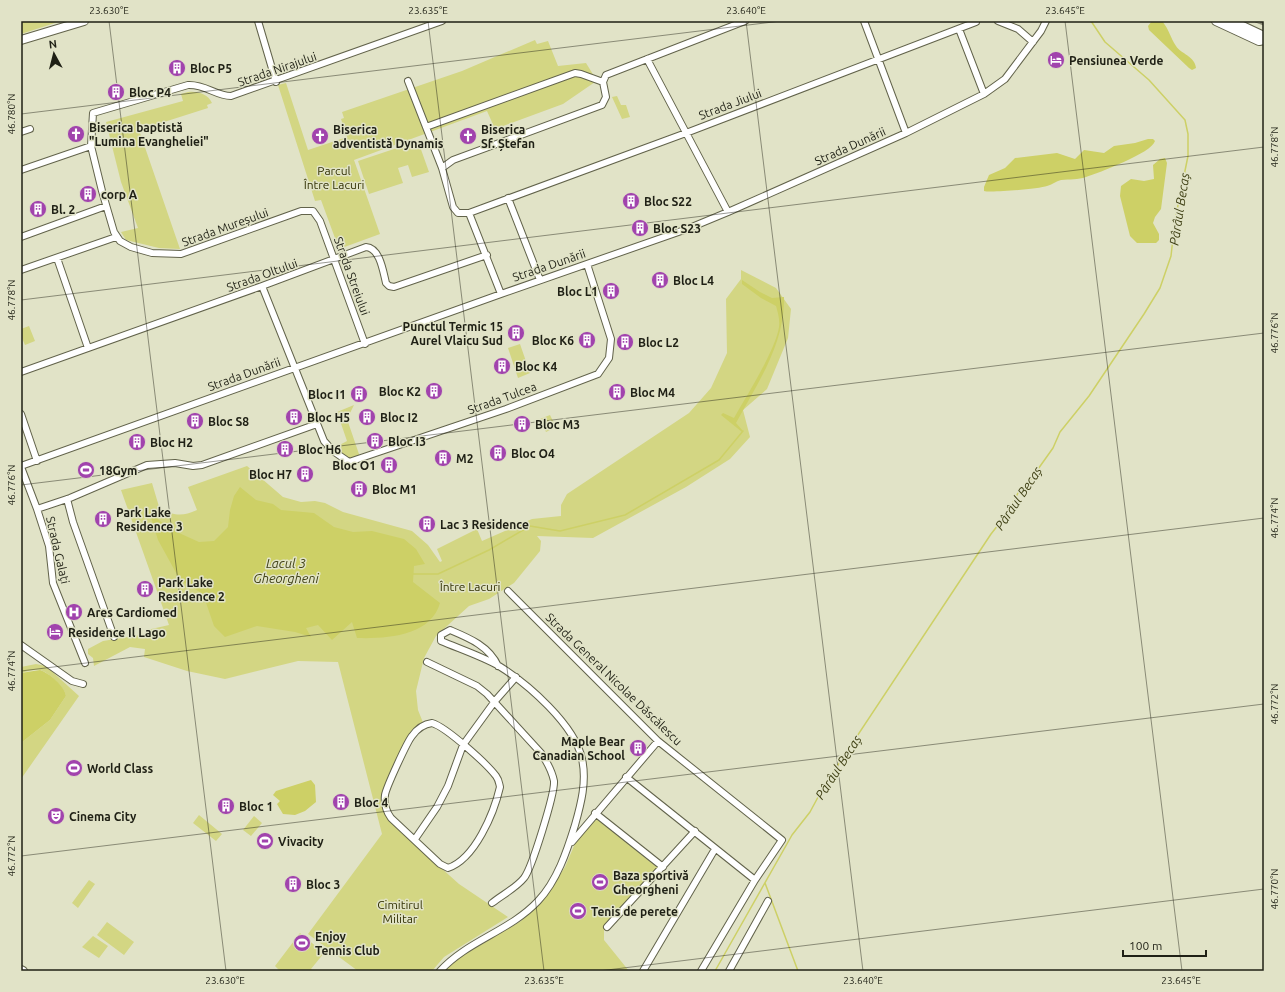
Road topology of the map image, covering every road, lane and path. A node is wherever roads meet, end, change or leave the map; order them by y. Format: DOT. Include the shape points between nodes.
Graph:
graph roads {
  1 [pos="84,21"];
  2 [pos="258,21"];
  3 [pos="442,21"];
  4 [pos="745,21"];
  5 [pos="864,21"];
  6 [pos="998,21"];
  7 [pos="1046,21"];
  8 [pos="1216,21"];
  9 [pos="1232,21"];
  10 [pos="976,22"];
  11 [pos="959,29"];
  12 [pos="1264,36"];
  13 [pos="21,40"];
  14 [pos="1264,40"];
  15 [pos="1033,42"];
  16 [pos="647,59"];
  17 [pos="880,60"];
  18 [pos="408,81"];
  19 [pos="276,82"];
  20 [pos="603,82"];
  21 [pos="984,94"];
  22 [pos="426,127"];
  23 [pos="30,129"];
  24 [pos="21,132"];
  25 [pos="686,133"];
  26 [pos="906,133"];
  27 [pos="91,146"];
  28 [pos="442,168"];
  29 [pos="21,170"];
  30 [pos="508,198"];
  31 [pos="106,206"];
  32 [pos="728,212"];
  33 [pos="469,213"];
  34 [pos="318,216"];
  35 [pos="21,237"];
  36 [pos="116,237"];
  37 [pos="487,255"];
  38 [pos="57,258"];
  39 [pos="334,260"];
  40 [pos="587,264"];
  41 [pos="21,270"];
  42 [pos="540,280"];
  43 [pos="262,286"];
  44 [pos="501,294"];
  45 [pos="365,344"];
  46 [pos="88,348"];
  47 [pos="295,368"];
  48 [pos="21,372"];
  49 [pos="21,414"];
  50 [pos="317,424"];
  51 [pos="37,461"];
  52 [pos="21,467"];
  53 [pos="68,499"];
  54 [pos="37,509"];
  55 [pos="508,591"];
  56 [pos="114,638"];
  57 [pos="21,645"];
  58 [pos="427,662"];
  59 [pos="85,663"];
  60 [pos="498,666"];
  61 [pos="516,677"];
  62 [pos="83,684"];
  63 [pos="494,701"];
  64 [pos="658,741"];
  65 [pos="463,745"];
  66 [pos="626,777"];
  67 [pos="595,813"];
  68 [pos="695,831"];
  69 [pos="415,839"];
  70 [pos="569,846"];
  71 [pos="715,848"];
  72 [pos="663,867"];
  73 [pos="755,880"];
  74 [pos="768,901"];
  75 [pos="492,903"];
  76 [pos="607,927"];
  77 [pos="440,971"];
  78 [pos="643,971"];
  79 [pos="700,971"];
  80 [pos="729,971"];
  1 -- 13 [label="main road"];
  2 -- 19 [label="street"];
  3 -- 19 [label="street, Strada Nirajului"];
  4 -- 16 [label="street"];
  5 -- 17 [label="street"];
  6 -- 15 [label="street" via="1018,29"];
  7 -- 15 [label="street, Strada Dunării"];
  8 -- 14 [label="main road" via="1259,41"];
  9 -- 12 [label="main road"];
  10 -- 11 [label="street, Strada Jiului"];
  11 -- 17 [label="street, Strada Jiului"];
  11 -- 21 [label="street"];
  15 -- 21 [label="street, Strada Dunării" via="1005,78"];
  16 -- 20 [label="street" via="606,74"];
  16 -- 25 [label="street"];
  17 -- 25 [label="street, Strada Jiului"];
  17 -- 26 [label="street"];
  18 -- 22 [label="street"];
  19 -- 27 [label="street, Strada Nirajului" via="231,96 219,94 200,85 188,85 93,113"];
  20 -- 22 [label="street" via="575,73"];
  20 -- 28 [label="street" via="606,97 602,105 453,160"];
  21 -- 26 [label="street, Strada Dunării"];
  22 -- 28 [label="street"];
  23 -- 24 [label="street"];
  25 -- 30 [label="street, Strada Jiului"];
  25 -- 32 [label="street"];
  26 -- 32 [label="street, Strada Dunării"];
  27 -- 29 [label="street"];
  27 -- 31 [label="street"];
  28 -- 33 [label="street" via="454,210 458,213"];
  30 -- 33 [label="street, Strada Jiului"];
  30 -- 42 [label="street"];
  31 -- 35 [label="street"];
  31 -- 36 [label="street"];
  32 -- 40 [label="street, Strada Dunării"];
  33 -- 37 [label="street"];
  34 -- 36 [label="street, Strada Mureșului" via="313,211 301,211 181,254 166,255 139,250"];
  34 -- 39 [label="street, Strada Streiului"];
  36 -- 38 [label="street"];
  37 -- 39 [label="street, Strada Oltului" via="394,287 386,283 376,251 372,247"];
  37 -- 44 [label="street"];
  38 -- 41 [label="street"];
  38 -- 46 [label="street"];
  39 -- 43 [label="street, Strada Oltului"];
  39 -- 45 [label="street, Strada Streiului"];
  40 -- 42 [label="street, Strada Dunării"];
  40 -- 50 [label="street, Strada Tulcea" via="612,339 609,358 598,374 354,462 345,460 329,447"];
  42 -- 44 [label="street, Strada Dunării"];
  43 -- 46 [label="street, Strada Oltului"];
  43 -- 47 [label="street, Strada Tulcea"];
  44 -- 45 [label="street, Strada Dunării"];
  45 -- 47 [label="street, Strada Dunării"];
  46 -- 48 [label="street, Strada Oltului"];
  47 -- 50 [label="street, Strada Tulcea"];
  47 -- 51 [label="street, Strada Dunării"];
  49 -- 51 [label="street"];
  50 -- 53 [label="street, Strada Galați" via="202,465 175,463 147,466"];
  51 -- 52 [label="street, Strada Dunării"];
  52 -- 54 [label="street, Strada Galați"];
  53 -- 54 [label="street, Strada Galați"];
  53 -- 56 [label="street, Strada Galați" via="73,522"];
  54 -- 59 [label="street, Strada Galați" via="49,546 53,583"];
  55 -- 64 [label="street, Strada General Nicolae Dăscălescu"];
  57 -- 62 [label="street" via="72,681"];
  58 -- 63 [label="street" via="476,686"];
  60 -- 60 [label="street" via="441,641 442,635 450,630 475,640 494,658"];
  60 -- 61 [label="street"];
  61 -- 63 [label="street"];
  61 -- 70 [label="street" via="542,701 578,744 583,760 584,782"];
  63 -- 65 [label="street"];
  63 -- 75 [label="street" via="541,753 551,771 554,789 527,872 518,884"];
  64 -- 66 [label="street"];
  64 -- 73 [label="street, Strada General Nicolae Dăscălescu" via="782,840"];
  65 -- 69 [label="street" via="448,786"];
  65 -- 69 [label="street" via="432,723 424,725 412,736 387,787 386,805 391,818"];
  65 -- 69 [label="street" via="499,781 498,794 484,831 474,846 454,866 448,868 440,864"];
  66 -- 67 [label="street"];
  66 -- 68 [label="street"];
  67 -- 70 [label="street"];
  67 -- 72 [label="street"];
  68 -- 71 [label="street"];
  68 -- 72 [label="street"];
  70 -- 77 [label="street" via="538,902 519,918 450,960"];
  71 -- 73 [label="street"];
  71 -- 78 [label="street"];
  72 -- 76 [label="street"];
  73 -- 79 [label="street"];
  74 -- 80 [label="street"];
}
